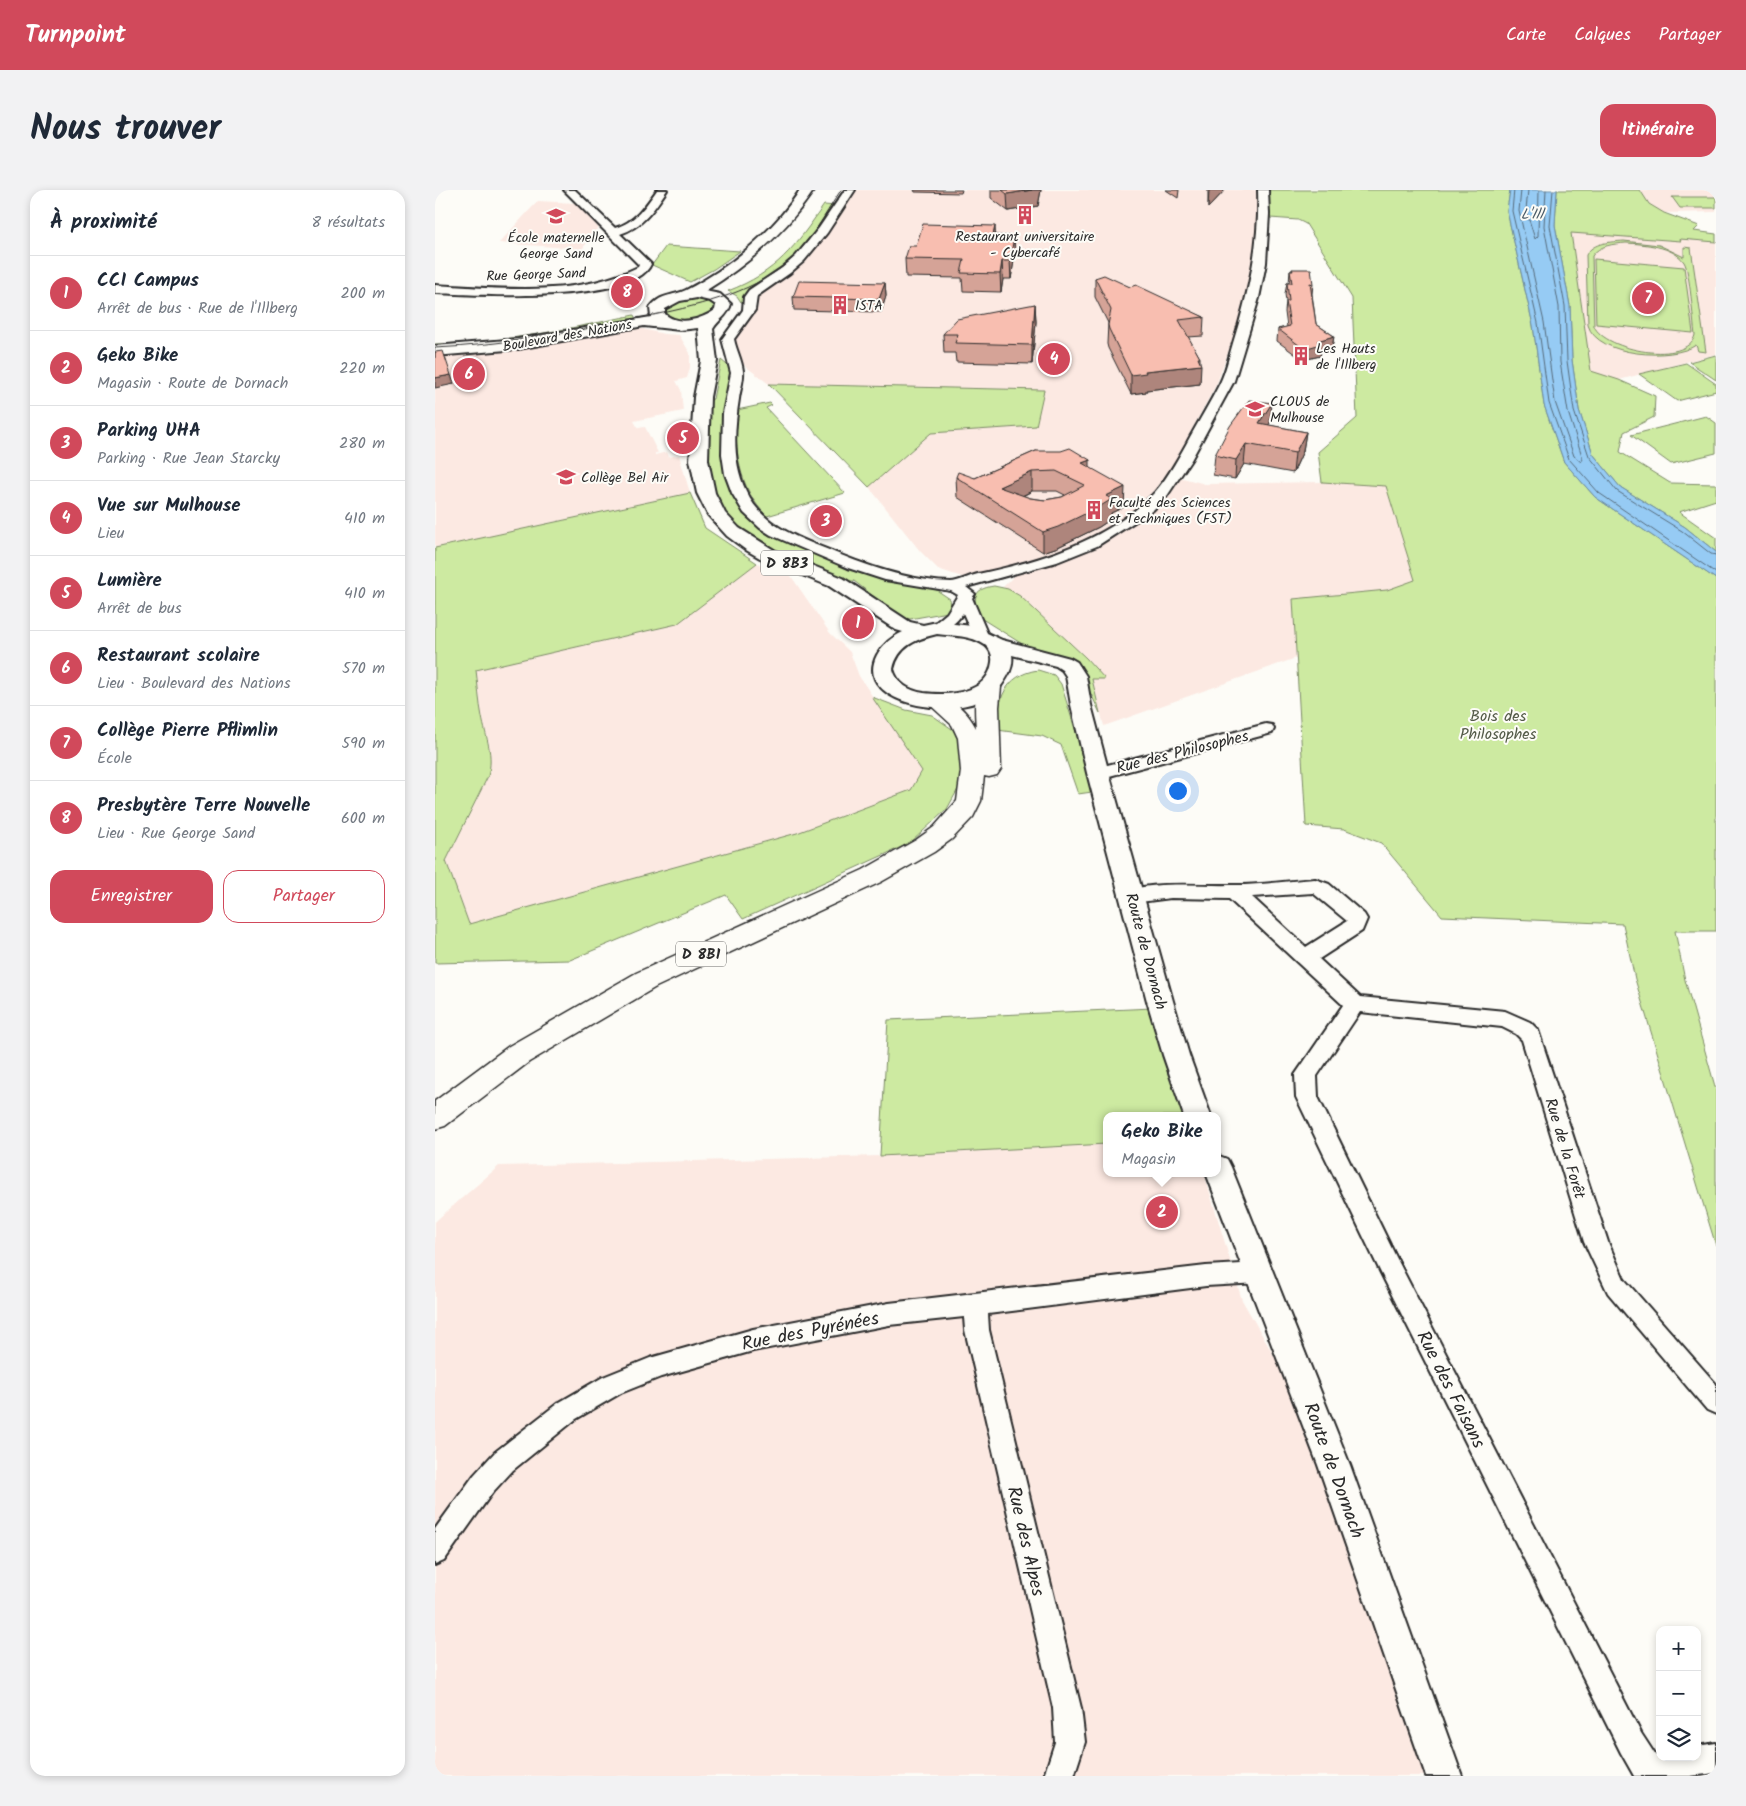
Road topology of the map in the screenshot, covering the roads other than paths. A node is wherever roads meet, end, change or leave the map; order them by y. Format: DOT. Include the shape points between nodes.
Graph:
graph roads {
  1 [pos="569,190"];
  2 [pos="662,190"];
  3 [pos="807,190"];
  4 [pos="850,190"];
  5 [pos="1263,190"];
  6 [pos="612,233"];
  7 [pos="714,280"];
  8 [pos="435,289"];
  9 [pos="688,295"];
  10 [pos="713,296"];
  11 [pos="660,305"];
  12 [pos="711,320"];
  13 [pos="668,322"];
  14 [pos="684,324"];
  15 [pos="435,342"];
  16 [pos="707,349"];
  17 [pos="435,351"];
  18 [pos="962,594"];
  19 [pos="853,595"];
  20 [pos="930,630"];
  21 [pos="979,633"];
  22 [pos="996,644"];
  23 [pos="892,647"];
  24 [pos="996,680"];
  25 [pos="937,702"];
  26 [pos="1081,704"];
  27 [pos="1266,730"];
  28 [pos="1100,779"];
  29 [pos="969,801"];
  30 [pos="1234,892"];
  31 [pos="1132,896"];
  32 [pos="1306,957"];
  33 [pos="1355,1004"];
  34 [pos="1197,1112"];
  35 [pos="435,1117"];
  36 [pos="1221,1177"];
  37 [pos="1259,1273"];
  38 [pos="976,1305"];
  39 [pos="1716,1402"];
  40 [pos="435,1552"];
  41 [pos="1716,1758"];
  42 [pos="1059,1776"];
  43 [pos="1444,1776"];
  44 [pos="1652,1776"];
  1 -- 6 [label="street, Rue George Sand"];
  2 -- 6 [label="street" via="637,223"];
  3 -- 7 [label="main road" via="765,242"];
  4 -- 18 [label="street" via="800,259 749,297 749,310 728,339 737,372 727,431 735,482 747,507 765,525 803,544 881,574"];
  5 -- 18 [label="street" via="1260,263 1228,381 1162,493 1148,507 1093,543 1013,571 974,579"];
  6 -- 8 [label="street, Rue George Sand" via="645,264 643,269 621,279 566,290"];
  7 -- 9 [label="main road"];
  7 -- 10 [label="main road"];
  9 -- 10 [label="main road"];
  9 -- 11 [label="main road, Boulevard des Nations" via="671,298"];
  10 -- 12 [label="main road" via="724,306 722,312"];
  11 -- 13 [label="main road" via="657,315"];
  11 -- 15 [label="main road, Boulevard des Nations" via="553,331"];
  12 -- 14 [label="main road, Boulevard des Nations"];
  12 -- 16 [label="main road, D 8B3" via="705,329"];
  13 -- 14 [label="main road, Boulevard des Nations"];
  13 -- 17 [label="main road, Boulevard des Nations" via="644,321 517,344"];
  14 -- 16 [label="main road"];
  16 -- 19 [label="main road, D 8B3" via="709,368 702,397 699,460 708,498 717,515 744,540 767,554 836,582"];
  18 -- 20 [label="street" via="953,616"];
  18 -- 21 [label="street"];
  19 -- 20 [label="main road, D 8B3" via="903,626"];
  19 -- 23 [label="main road, D 8B3" via="860,611"];
  20 -- 21 [label="main road" via="953,628"];
  20 -- 23 [label="main road" via="910,635"];
  21 -- 22 [label="main road"];
  22 -- 24 [label="main road" via="1004,658"];
  22 -- 26 [label="main road" via="1046,656 1070,666 1076,676"];
  23 -- 25 [label="main road" via="883,669 891,686 909,696"];
  24 -- 25 [label="main road" via="975,695"];
  24 -- 26 [label="main road" via="1025,666 1053,668 1068,680"];
  24 -- 29 [label="highway, D 8B1" via="986,699 991,758 988,776 981,790"];
  25 -- 29 [label="highway, D 8B1" via="961,722 970,738 973,770"];
  26 -- 28 [label="main road, Route de Dornach"];
  27 -- 28 [label="street, Rue des Philosophes"];
  28 -- 31 [label="main road, Route de Dornach"];
  29 -- 35 [label="highway, D 8B1" via="955,822 925,846 872,876 646,980 519,1054"];
  30 -- 31 [label="street" via="1171,891"];
  30 -- 32 [label="street"];
  30 -- 32 [label="street" via="1315,886 1357,919 1355,926"];
  31 -- 34 [label="main road, Route de Dornach" via="1176,1055"];
  32 -- 33 [label="street"];
  33 -- 39 [label="street, Rue de la Forêt" via="1505,1019 1531,1036 1595,1242 1615,1286"];
  33 -- 44 [label="street, Rue des Faisans" via="1306,1074 1307,1097 1631,1743"];
  36 -- 37 [label="main road, Route de Dornach"];
  37 -- 38 [label="street, Rue des Pyrénées" via="1206,1276"];
  37 -- 43 [label="main road, Route de Dornach" via="1334,1464"];
  38 -- 40 [label="street, Rue des Pyrénées" via="889,1314 753,1340 659,1366 612,1385 567,1411 504,1461 483,1484"];
  38 -- 42 [label="street, Rue des Alpes" via="977,1330 1067,1708 1070,1742"];
  41 -- 44 [label="street, Rue des Faisans" via="1670,1764"];
}
